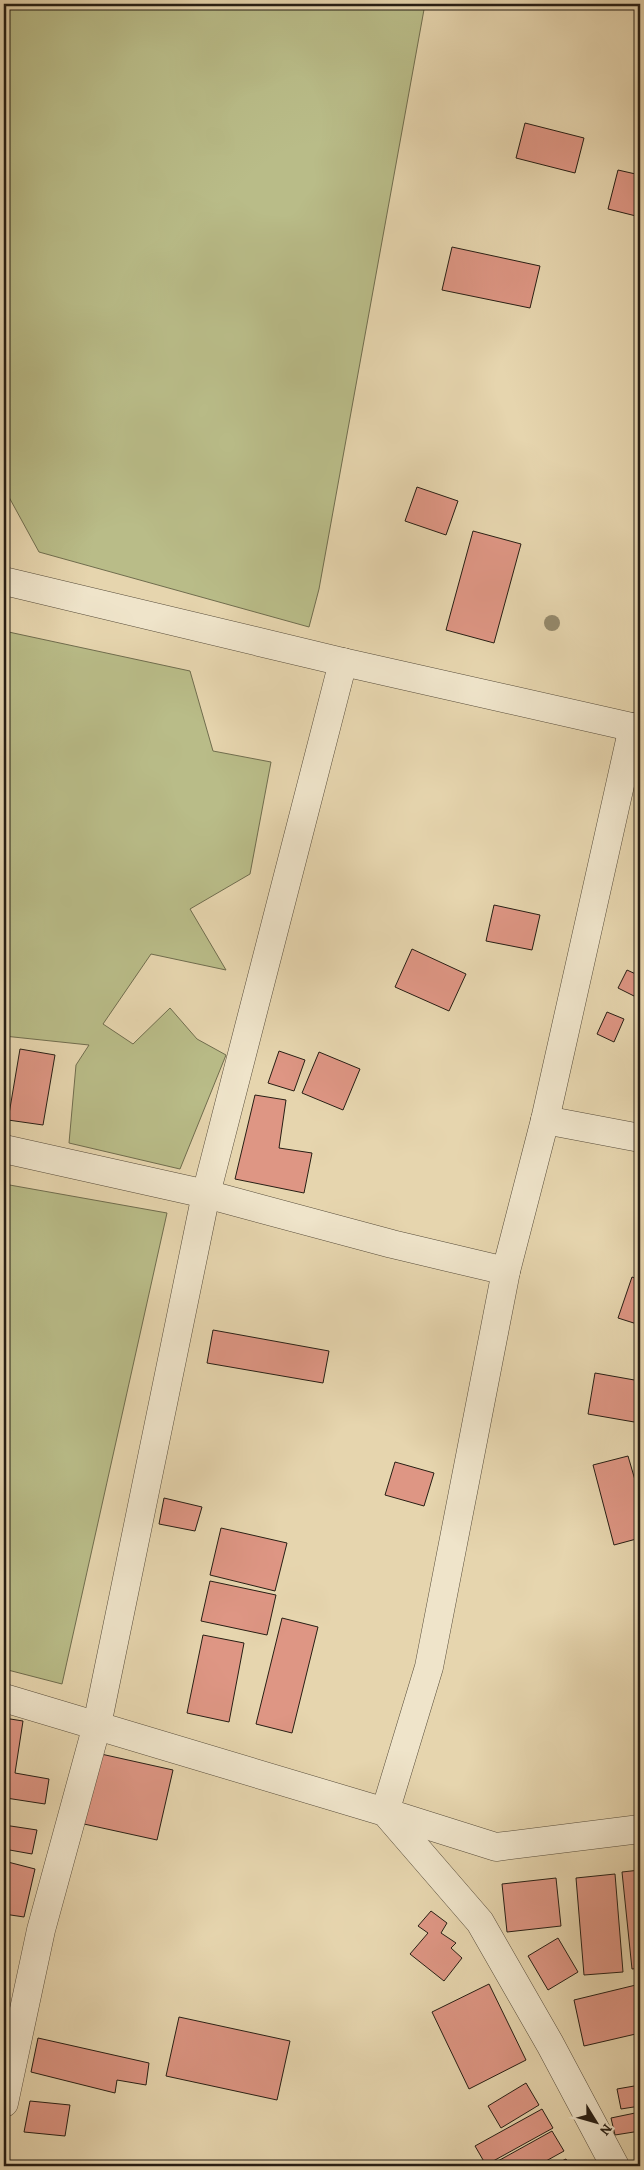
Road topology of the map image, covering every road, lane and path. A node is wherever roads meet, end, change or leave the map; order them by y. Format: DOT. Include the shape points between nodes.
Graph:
graph roads {
  1 [pos="4,581"];
  2 [pos="343,662"];
  3 [pos="636,728"];
  4 [pos="545,1120"];
  5 [pos="640,1138"];
  6 [pos="4,1149"];
  7 [pos="206,1194"];
  8 [pos="506,1271"];
  9 [pos="4,1698"];
  10 [pos="97,1726"];
  11 [pos="385,1812"];
  12 [pos="640,1829"];
  13 [pos="4,2103"];
  14 [pos="615,2166"];
  1 -- 2 [label="street"];
  2 -- 3 [label="street"];
  2 -- 7 [label="street"];
  3 -- 4 [label="street"];
  4 -- 5 [label="street"];
  4 -- 8 [label="street"];
  6 -- 7 [label="street"];
  7 -- 8 [label="street"];
  7 -- 10 [label="street"];
  8 -- 11 [label="street" via="429,1667"];
  9 -- 10 [label="street"];
  10 -- 11 [label="street"];
  10 -- 13 [label="street" via="41,1930"];
  11 -- 12 [label="street" via="496,1847"];
  11 -- 14 [label="street" via="480,1922"];
}
